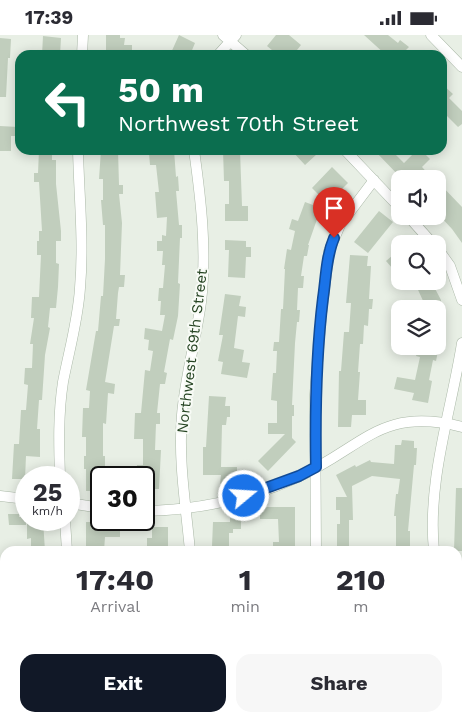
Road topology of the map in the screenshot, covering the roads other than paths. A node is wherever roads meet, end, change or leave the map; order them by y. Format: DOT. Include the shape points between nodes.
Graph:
graph roads {
  1 [pos="83,35"];
  2 [pos="431,35"];
  3 [pos="230,37"];
  4 [pos="82,50"];
  5 [pos="221,50"];
  6 [pos="242,50"];
  7 [pos="446,50"];
  8 [pos="447,52"];
  9 [pos="462,67"];
  10 [pos="78,155"];
  11 [pos="195,155"];
  12 [pos="349,155"];
  13 [pos="374,180"];
  14 [pos="391,198"];
  15 [pos="416,225"];
  16 [pos="425,235"];
  17 [pos="446,262"];
  18 [pos="462,299"];
  19 [pos="462,343"];
  20 [pos="446,423"];
  21 [pos="462,427"];
  22 [pos="60,466"];
  23 [pos="316,467"];
  24 [pos="0,496"];
  25 [pos="15,498"];
  26 [pos="186,508"];
  27 [pos="155,510"];
  28 [pos="66,531"];
  29 [pos="67,546"];
  30 [pos="190,546"];
  31 [pos="316,546"];
  32 [pos="434,546"];
  1 -- 4 [label="street"];
  2 -- 7 [label="street"];
  3 -- 5 [label="street"];
  3 -- 6 [label="street"];
  8 -- 9 [label="street"];
  10 -- 22 [label="street" via="80,287 63,383"];
  11 -- 26 [label="street, Northwest 69th Street" via="202,221 202,280 182,415 180,452"];
  12 -- 13 [label="street"];
  13 -- 14 [label="street"];
  13 -- 23 [label="street" via="340,225 329,251 315,395"];
  15 -- 16 [label="street"];
  17 -- 18 [label="street"];
  19 -- 20 [label="street"];
  20 -- 21 [label="street"];
  20 -- 23 [label="street" via="416,421 386,427 372,432"];
  20 -- 32 [label="street" via="437,479"];
  23 -- 26 [label="street" via="247,495"];
  23 -- 31 [label="street"];
  24 -- 25 [label="street"];
  26 -- 27 [label="street"];
  26 -- 30 [label="street, Northwest 69th Street"];
  28 -- 29 [label="street"];
}
